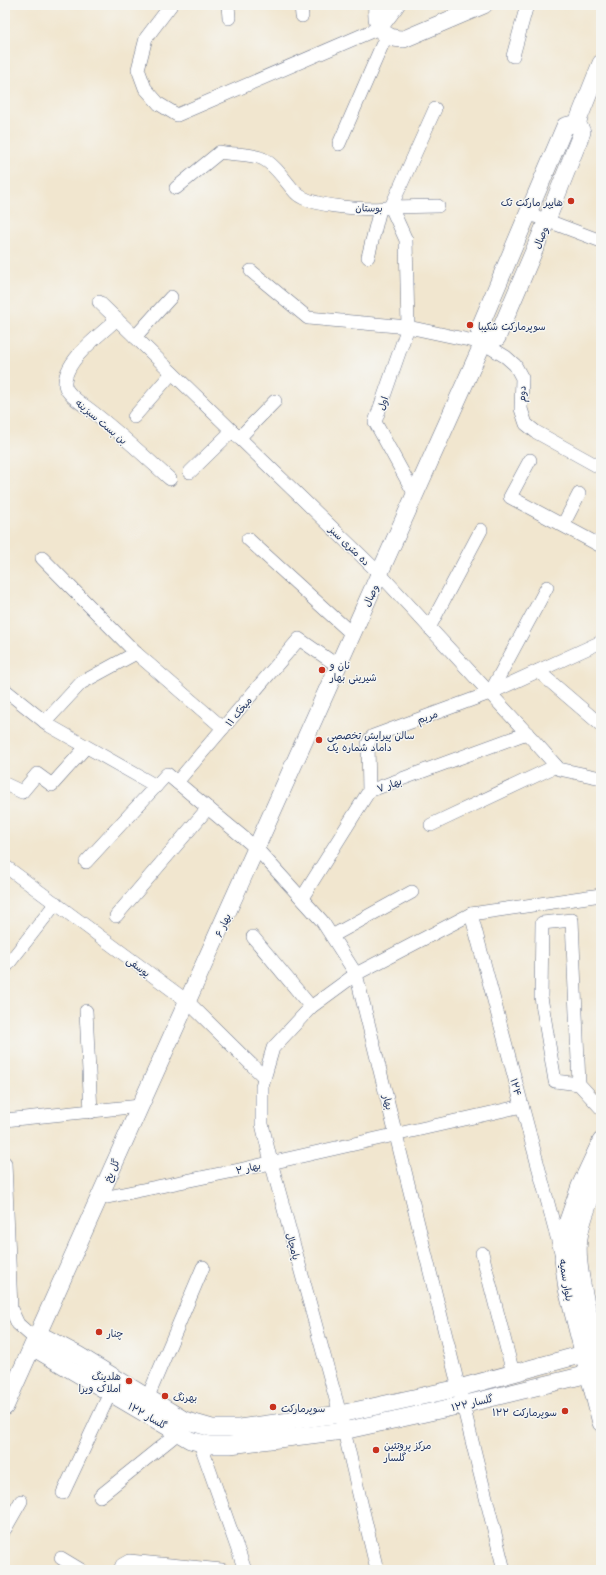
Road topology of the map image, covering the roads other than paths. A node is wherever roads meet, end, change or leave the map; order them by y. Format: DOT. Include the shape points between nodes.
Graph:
graph roads {
  1 [pos="170,5"];
  2 [pos="228,5"];
  3 [pos="377,5"];
  4 [pos="396,5"];
  5 [pos="484,5"];
  6 [pos="528,5"];
  7 [pos="229,18"];
  8 [pos="382,32"];
  9 [pos="513,56"];
  10 [pos="601,63"];
  11 [pos="435,110"];
  12 [pos="577,123"];
  13 [pos="339,144"];
  14 [pos="176,188"];
  15 [pos="438,206"];
  16 [pos="385,208"];
  17 [pos="527,213"];
  18 [pos="547,220"];
  19 [pos="601,241"];
  20 [pos="368,256"];
  21 [pos="251,271"];
  22 [pos="170,297"];
  23 [pos="99,302"];
  24 [pos="116,319"];
  25 [pos="408,327"];
  26 [pos="135,337"];
  27 [pos="484,343"];
  28 [pos="172,373"];
  29 [pos="275,401"];
  30 [pos="134,417"];
  31 [pos="235,434"];
  32 [pos="530,460"];
  33 [pos="601,468"];
  34 [pos="190,472"];
  35 [pos="170,479"];
  36 [pos="579,494"];
  37 [pos="415,495"];
  38 [pos="563,525"];
  39 [pos="481,530"];
  40 [pos="248,539"];
  41 [pos="601,546"];
  42 [pos="42,558"];
  43 [pos="380,574"];
  44 [pos="547,587"];
  45 [pos="429,628"];
  46 [pos="352,634"];
  47 [pos="601,642"];
  48 [pos="136,653"];
  49 [pos="338,666"];
  50 [pos="538,671"];
  51 [pos="5,690"];
  52 [pos="490,694"];
  53 [pos="45,722"];
  54 [pos="601,725"];
  55 [pos="223,728"];
  56 [pos="527,733"];
  57 [pos="86,747"];
  58 [pos="556,766"];
  59 [pos="172,778"];
  60 [pos="601,778"];
  61 [pos="5,784"];
  62 [pos="156,786"];
  63 [pos="369,791"];
  64 [pos="208,808"];
  65 [pos="431,825"];
  66 [pos="256,848"];
  67 [pos="86,862"];
  68 [pos="5,866"];
  69 [pos="412,892"];
  70 [pos="601,896"];
  71 [pos="302,898"];
  72 [pos="56,903"];
  73 [pos="471,914"];
  74 [pos="116,916"];
  75 [pos="332,936"];
  76 [pos="253,937"];
  77 [pos="5,968"];
  78 [pos="356,974"];
  79 [pos="187,1001"];
  80 [pos="311,1006"];
  81 [pos="86,1011"];
  82 [pos="264,1077"];
  83 [pos="579,1084"];
  84 [pos="140,1106"];
  85 [pos="522,1106"];
  86 [pos="601,1108"];
  87 [pos="91,1112"];
  88 [pos="5,1120"];
  89 [pos="397,1134"];
  90 [pos="601,1141"];
  91 [pos="271,1162"];
  92 [pos="5,1163"];
  93 [pos="601,1174"];
  94 [pos="98,1199"];
  95 [pos="482,1254"];
  96 [pos="563,1259"];
  97 [pos="203,1267"];
  98 [pos="8,1312"];
  99 [pos="35,1339"];
  100 [pos="594,1355"];
  101 [pos="513,1373"];
  102 [pos="595,1373"];
  103 [pos="459,1388"];
  104 [pos="110,1394"];
  105 [pos="145,1405"];
  106 [pos="462,1405"];
  107 [pos="5,1408"];
  108 [pos="340,1414"];
  109 [pos="601,1423"];
  110 [pos="344,1431"];
  111 [pos="178,1433"];
  112 [pos="200,1443"];
  113 [pos="63,1493"];
  114 [pos="100,1496"];
  115 [pos="21,1500"];
  116 [pos="5,1529"];
  117 [pos="61,1558"];
  118 [pos="123,1566"];
  119 [pos="167,1568"];
  120 [pos="81,1570"];
  121 [pos="222,1570"];
  122 [pos="245,1570"];
  123 [pos="377,1570"];
  124 [pos="504,1570"];
  1 -- 8 [label="street" via="146,38 138,69 145,88 159,104 177,115"];
  2 -- 7 [label="street"];
  3 -- 8 [label="main road"];
  4 -- 8 [label="main road"];
  5 -- 8 [label="main road" via="404,39 393,39"];
  6 -- 9 [label="street"];
  8 -- 13 [label="street"];
  10 -- 12 [label="main road, وصال"];
  11 -- 16 [label="street"];
  12 -- 17 [label="main road, وصال" via="565,126"];
  12 -- 18 [label="main road, وصال" via="582,132"];
  14 -- 16 [label="street, بوستان" via="220,152 264,159 298,194 307,199 331,206"];
  15 -- 16 [label="street"];
  16 -- 20 [label="street"];
  16 -- 25 [label="street, بوستان" via="406,240"];
  17 -- 18 [label="street"];
  17 -- 27 [label="main road, وصال" via="479,329"];
  18 -- 19 [label="street"];
  18 -- 27 [label="main road, وصال" via="497,338"];
  21 -- 25 [label="street" via="308,318"];
  22 -- 26 [label="street"];
  23 -- 24 [label="street, ده متری سبز"];
  24 -- 26 [label="street, ده متری سبز"];
  24 -- 35 [label="street, بن بست سبزینه" via="78,354 66,375 65,386 70,394"];
  25 -- 27 [label="street"];
  25 -- 37 [label="street, اول" via="375,422"];
  26 -- 28 [label="street, ده متری سبز"];
  27 -- 33 [label="street, دوم" via="515,365 522,378 521,410 526,424"];
  27 -- 37 [label="main road, وصال"];
  28 -- 30 [label="street"];
  28 -- 31 [label="street, ده متری سبز"];
  29 -- 31 [label="street"];
  31 -- 34 [label="street"];
  31 -- 43 [label="street, ده متری سبز"];
  32 -- 38 [label="street" via="510,497"];
  36 -- 38 [label="street"];
  37 -- 43 [label="main road, وصال"];
  38 -- 41 [label="street"];
  39 -- 45 [label="street"];
  40 -- 46 [label="street"];
  42 -- 48 [label="street"];
  43 -- 45 [label="street, ده متری سبز"];
  43 -- 46 [label="main road, وصال"];
  44 -- 52 [label="street"];
  45 -- 52 [label="street, ده متری سبز"];
  46 -- 49 [label="main road, وصال"];
  47 -- 50 [label="street, مریم"];
  48 -- 53 [label="street" via="81,683"];
  48 -- 55 [label="street"];
  49 -- 55 [label="street, میخک ۱۱" via="298,639"];
  49 -- 66 [label="main road, وصال"];
  50 -- 52 [label="street, مریم"];
  50 -- 54 [label="street"];
  51 -- 53 [label="street"];
  52 -- 56 [label="street, ده متری سبز"];
  52 -- 63 [label="street, مریم" via="373,736 368,744"];
  53 -- 57 [label="street"];
  55 -- 59 [label="street, میخک ۱۱"];
  56 -- 58 [label="street, ده متری سبز"];
  56 -- 63 [label="street, بهار ۷"];
  57 -- 61 [label="street" via="52,785 37,774 22,792"];
  57 -- 62 [label="street"];
  58 -- 60 [label="street, ده متری سبز" via="559,770"];
  58 -- 65 [label="street"];
  59 -- 62 [label="street, میخک ۱۱"];
  59 -- 64 [label="street, بهار"];
  62 -- 67 [label="street, میخک ۱۱"];
  63 -- 71 [label="street, بهار ۷"];
  64 -- 66 [label="street, بهار"];
  64 -- 74 [label="street"];
  66 -- 71 [label="street, بهار"];
  66 -- 79 [label="main road, بهار ۶"];
  68 -- 72 [label="street, یوسفی"];
  69 -- 75 [label="street"];
  70 -- 73 [label="street, پامچال"];
  71 -- 75 [label="street, بهار" via="322,920"];
  72 -- 77 [label="street"];
  72 -- 79 [label="street, یوسفی"];
  73 -- 78 [label="street, پامچال"];
  73 -- 85 [label="street, ۱۲۴"];
  75 -- 78 [label="street, بهار"];
  76 -- 80 [label="street"];
  78 -- 80 [label="street, پامچال"];
  78 -- 89 [label="street, بهار"];
  79 -- 82 [label="street, یوسفی"];
  79 -- 84 [label="main road, گل یخ"];
  80 -- 82 [label="street, پامچال" via="273,1048"];
  81 -- 87 [label="street"];
  82 -- 91 [label="street, پامچال" via="262,1124"];
  83 -- 83 [label="street" via="572,920 542,923 541,998 555,1081"];
  83 -- 86 [label="street"];
  84 -- 87 [label="street"];
  84 -- 94 [label="main road, گل یخ"];
  85 -- 89 [label="street, بهار ۲"];
  85 -- 96 [label="street, ۱۲۴"];
  87 -- 88 [label="street"];
  89 -- 91 [label="street, بهار ۲"];
  89 -- 103 [label="street, بهار"];
  90 -- 96 [label="main road, بلوار سمیه" via="580,1186 565,1229"];
  91 -- 94 [label="street, بهار ۲"];
  91 -- 108 [label="street, پامچال"];
  92 -- 98 [label="street"];
  93 -- 100 [label="main road, بلوار سمیه" via="579,1233 582,1284"];
  94 -- 99 [label="main road, گل یخ"];
  95 -- 101 [label="street"];
  96 -- 100 [label="main road, بلوار سمیه" via="567,1289"];
  97 -- 105 [label="street"];
  98 -- 99 [label="street"];
  99 -- 104 [label="main road, گلسار ۱۲۲" via="39,1352"];
  99 -- 105 [label="main road, گلسار ۱۲۲" via="46,1338 78,1354"];
  99 -- 107 [label="main road, گل یخ"];
  100 -- 101 [label="main road, گلسار ۱۲۲"];
  100 -- 102 [label="main road, بلوار سمیه"];
  101 -- 103 [label="main road, گلسار ۱۲۲"];
  102 -- 106 [label="main road, گلسار ۱۲۲"];
  102 -- 109 [label="main road, بلوار سمیه"];
  103 -- 106 [label="street, بهار"];
  103 -- 108 [label="main road, گلسار ۱۲۲"];
  104 -- 105 [label="main road, گلسار ۱۲۲"];
  104 -- 113 [label="street"];
  105 -- 108 [label="main road, گلسار ۱۲۲" via="212,1428 239,1428"];
  105 -- 111 [label="main road, گلسار ۱۲۲"];
  106 -- 110 [label="main road, گلسار ۱۲۲"];
  106 -- 124 [label="street, بهار"];
  108 -- 110 [label="street, پامچال"];
  110 -- 112 [label="main road, گلسار ۱۲۲" via="230,1445"];
  110 -- 123 [label="street, پامچال"];
  111 -- 112 [label="main road, گلسار ۱۲۲"];
  111 -- 114 [label="street"];
  112 -- 122 [label="street"];
  115 -- 116 [label="street"];
  117 -- 120 [label="street"];
  118 -- 119 [label="street" via="129,1560"];
  119 -- 121 [label="street"];
}
